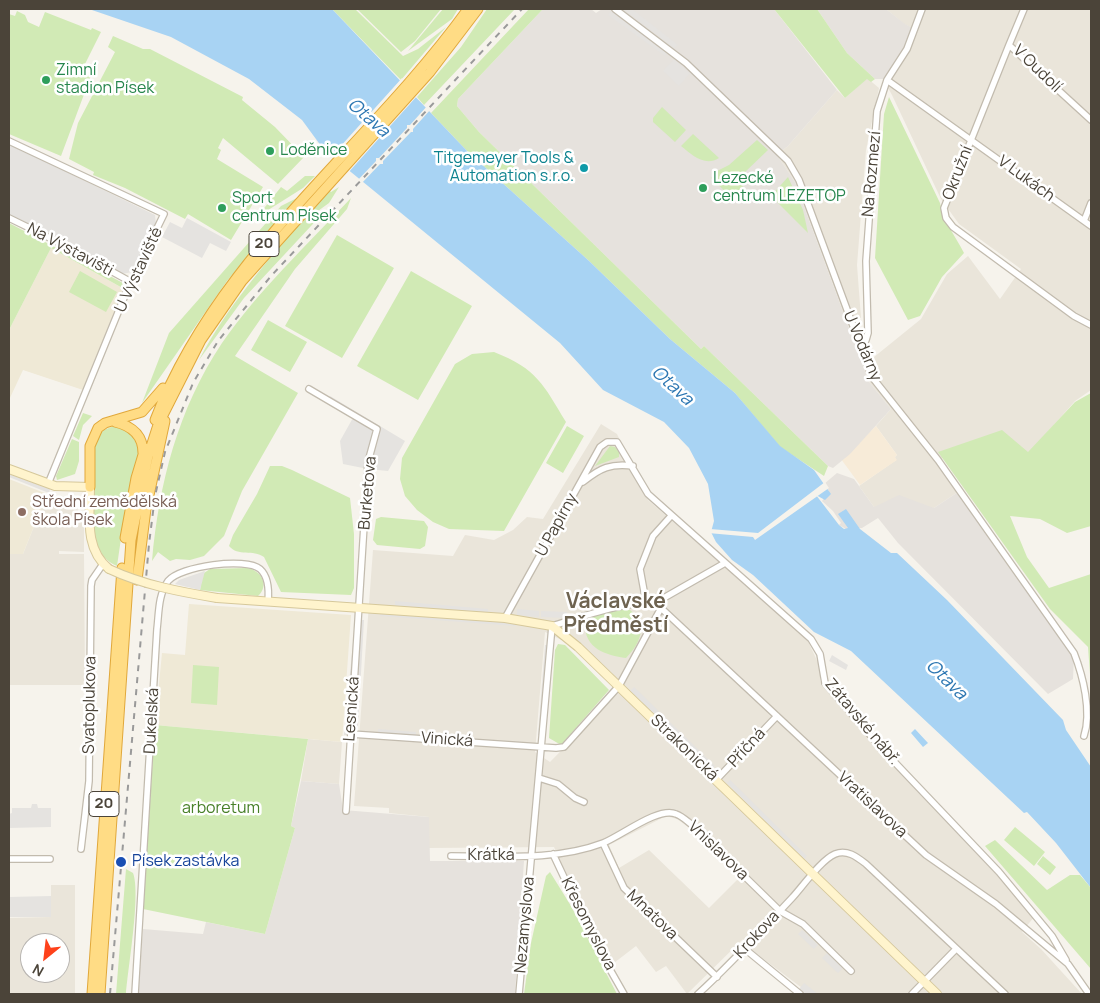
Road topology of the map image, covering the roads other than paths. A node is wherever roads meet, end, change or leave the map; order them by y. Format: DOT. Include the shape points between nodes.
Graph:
graph roads {
  1 [pos="468,9"];
  2 [pos="478,9"];
  3 [pos="615,9"];
  4 [pos="922,9"];
  5 [pos="1024,9"];
  6 [pos="1009,44"];
  7 [pos="427,69"];
  8 [pos="887,80"];
  9 [pos="1091,120"];
  10 [pos="971,140"];
  11 [pos="9,141"];
  12 [pos="1091,203"];
  13 [pos="9,218"];
  14 [pos="1084,221"];
  15 [pos="1091,226"];
  16 [pos="131,282"];
  17 [pos="1091,325"];
  18 [pos="860,346"];
  19 [pos="178,375"];
  20 [pos="309,389"];
  21 [pos="112,422"];
  22 [pos="617,442"];
  23 [pos="143,453"];
  24 [pos="633,466"];
  25 [pos="9,469"];
  26 [pos="48,484"];
  27 [pos="580,485"];
  28 [pos="90,486"];
  29 [pos="671,516"];
  30 [pos="725,563"];
  31 [pos="106,567"];
  32 [pos="137,580"];
  33 [pos="268,602"];
  34 [pos="646,602"];
  35 [pos="658,605"];
  36 [pos="359,607"];
  37 [pos="505,618"];
  38 [pos="552,626"];
  39 [pos="619,686"];
  40 [pos="776,716"];
  41 [pos="350,734"];
  42 [pos="1084,736"];
  43 [pos="543,747"];
  44 [pos="539,778"];
  45 [pos="717,779"];
  46 [pos="584,802"];
  47 [pos="346,811"];
  48 [pos="603,843"];
  49 [pos="81,849"];
  50 [pos="553,854"];
  51 [pos="451,856"];
  52 [pos="531,856"];
  53 [pos="9,859"];
  54 [pos="50,859"];
  55 [pos="814,874"];
  56 [pos="780,911"];
  57 [pos="745,949"];
  58 [pos="956,949"];
  59 [pos="1068,964"];
  60 [pos="851,971"];
  61 [pos="717,977"];
  62 [pos="924,982"];
  63 [pos="92,994"];
  64 [pos="100,994"];
  65 [pos="135,994"];
  66 [pos="519,994"];
  67 [pos="624,994"];
  68 [pos="698,994"];
  69 [pos="800,994"];
  70 [pos="912,994"];
  71 [pos="937,994"];
  72 [pos="1005,994"];
  73 [pos="1089,994"];
  1 -- 7 [label="highway, 20"];
  2 -- 7 [label="highway, 20"];
  3 -- 18 [label="street, U Vodárny" via="686,63 788,161"];
  4 -- 8 [label="street, Na Rozmezí" via="907,50"];
  5 -- 6 [label="street, V Oudolí"];
  6 -- 9 [label="street, V Oudolí"];
  6 -- 10 [label="street, Okružní"];
  7 -- 19 [label="highway, 20" via="323,183 242,281"];
  8 -- 10 [label="street, V Lukách"];
  8 -- 18 [label="street, Na Rozmezí" via="878,111 871,174 866,261 868,333"];
  10 -- 14 [label="street, V Lukách"];
  10 -- 17 [label="street, Okružní" via="944,208 946,218 960,232 1074,316"];
  11 -- 16 [label="street, U Výstaviště" via="164,214"];
  12 -- 14 [label="street"];
  13 -- 16 [label="street, Na Výstavišti"];
  14 -- 15 [label="street, V Lukách"];
  16 -- 26 [label="street, U Výstaviště"];
  18 -- 42 [label="street, U Vodárny" via="872,377 942,465 1074,653 1087,713"];
  19 -- 21 [label="highway" via="142,412"];
  19 -- 23 [label="highway, 20"];
  19 -- 32 [label="highway" via="146,509"];
  19 -- 64 [label="highway, 20" via="151,448 131,540"];
  20 -- 36 [label="street, Burketova" via="377,429 368,462"];
  21 -- 23 [label="highway" via="136,432"];
  21 -- 28 [label="highway" via="98,428 93,436"];
  22 -- 24 [label="street, Zátavské nábř."];
  22 -- 27 [label="street, U Papírny" via="607,442 600,447"];
  23 -- 63 [label="highway, 20" via="125,539"];
  24 -- 27 [label="street" via="605,466"];
  24 -- 29 [label="street, Zátavské nábř." via="648,494"];
  25 -- 26 [label="main road"];
  26 -- 28 [label="main road"];
  27 -- 37 [label="street, U Papírny"];
  28 -- 31 [label="main road" via="92,548"];
  29 -- 30 [label="street, Zátavské nábř."];
  29 -- 34 [label="street" via="653,536 640,568"];
  30 -- 35 [label="street"];
  30 -- 59 [label="street, Zátavské nábř." via="811,639 820,654 826,683 884,751 999,872 1052,936"];
  31 -- 32 [label="main road, bridge"];
  31 -- 49 [label="street, Svatoplukova" via="92,580 91,586 89,781"];
  32 -- 33 [label="main road, bridge" via="217,598"];
  33 -- 36 [label="main road"];
  33 -- 65 [label="street, Dukelská" via="264,574 252,565 212,564 186,570 170,579 162,591"];
  34 -- 35 [label="street"];
  34 -- 38 [label="street"];
  35 -- 39 [label="street, Vinická"];
  35 -- 40 [label="street, Vratislavova"];
  36 -- 37 [label="main road"];
  36 -- 41 [label="street, Lesnická"];
  37 -- 38 [label="main road"];
  38 -- 39 [label="main road, Strakonická"];
  38 -- 43 [label="street, Nezamyslova"];
  39 -- 43 [label="street, Vinická" via="568,744 560,748"];
  39 -- 45 [label="main road, Strakonická"];
  40 -- 45 [label="street, Příčná"];
  40 -- 59 [label="street, Vratislavova" via="926,855 996,904"];
  41 -- 43 [label="street, Vinická"];
  41 -- 47 [label="street, Lesnická"];
  43 -- 44 [label="street, Nezamyslova"];
  44 -- 46 [label="street" via="558,784"];
  44 -- 52 [label="street, Nezamyslova"];
  45 -- 55 [label="main road, Strakonická"];
  48 -- 50 [label="street, Vnislavova"];
  48 -- 56 [label="street, Vnislavova" via="664,812 676,814 692,825"];
  48 -- 61 [label="street, Mnatova" via="624,888"];
  50 -- 52 [label="street, Vnislavova"];
  50 -- 67 [label="street, Křesomyslova" via="596,945"];
  51 -- 52 [label="street, Krátká"];
  52 -- 66 [label="street, Nezamyslova"];
  53 -- 54 [label="street"];
  55 -- 56 [label="street, Krokova"];
  55 -- 58 [label="street" via="834,854 854,855"];
  55 -- 62 [label="main road, Strakonická"];
  56 -- 57 [label="street, Krokova"];
  56 -- 60 [label="street, Vnislavova" via="802,924"];
  57 -- 61 [label="street, Krokova"];
  57 -- 69 [label="street"];
  58 -- 62 [label="street"];
  58 -- 72 [label="street"];
  59 -- 73 [label="street, Vratislavova"];
  61 -- 68 [label="street, Krokova"];
  62 -- 70 [label="street"];
  62 -- 71 [label="main road, Strakonická"];
}
